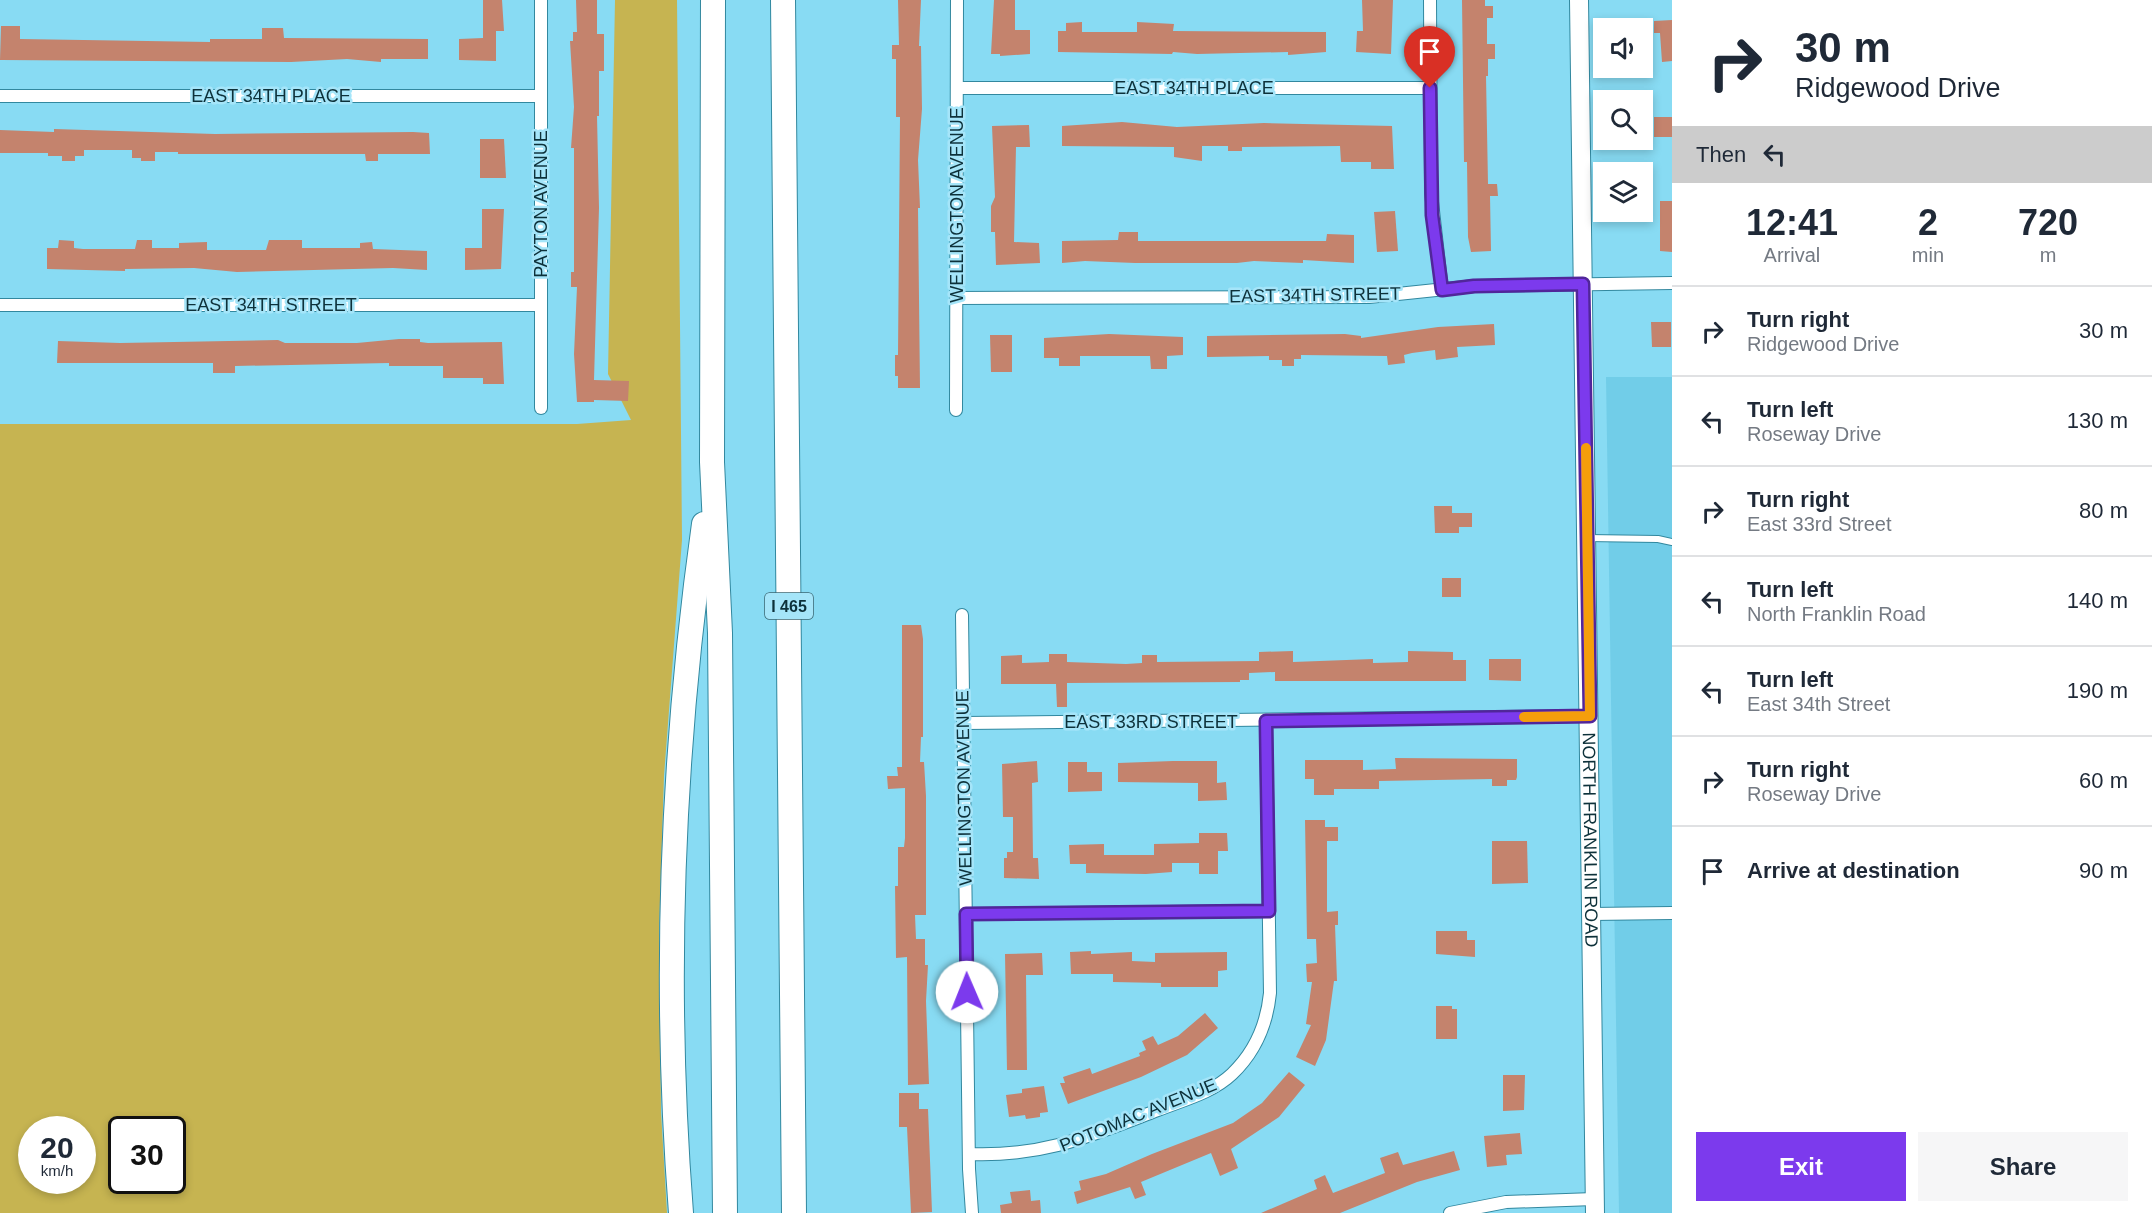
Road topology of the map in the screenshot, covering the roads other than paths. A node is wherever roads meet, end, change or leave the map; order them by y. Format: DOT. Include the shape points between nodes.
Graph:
graph roads {
  1 [pos="541,0"];
  2 [pos="713,0"];
  3 [pos="783,0"];
  4 [pos="957,0"];
  5 [pos="1430,0"];
  6 [pos="1579,0"];
  7 [pos="957,88"];
  8 [pos="1430,88"];
  9 [pos="0,96"];
  10 [pos="542,96"];
  11 [pos="1672,283"];
  12 [pos="1583,284"];
  13 [pos="1442,290"];
  14 [pos="957,298"];
  15 [pos="0,305"];
  16 [pos="541,305"];
  17 [pos="541,408"];
  18 [pos="956,410"];
  19 [pos="712,462"];
  20 [pos="1587,538"];
  21 [pos="1672,542"];
  22 [pos="962,615"];
  23 [pos="1590,716"];
  24 [pos="1266,721"];
  25 [pos="963,723"];
  26 [pos="1269,911"];
  27 [pos="1672,913"];
  28 [pos="966,914"];
  29 [pos="1591,914"];
  30 [pos="969,1154"];
  31 [pos="1594,1206"];
  32 [pos="681,1213"];
  33 [pos="725,1213"];
  34 [pos="794,1213"];
  35 [pos="972,1213"];
  36 [pos="1450,1213"];
  1 -- 10 [label="street, PAYTON AVENUE"];
  2 -- 19 [label="highway"];
  3 -- 34 [label="highway, I 465"];
  4 -- 7 [label="street, WELLINGTON AVENUE"];
  5 -- 8 [label="street"];
  6 -- 12 [label="main road, NORTH FRANKLIN ROAD"];
  7 -- 8 [label="street, EAST 34TH PLACE"];
  7 -- 14 [label="street, WELLINGTON AVENUE"];
  8 -- 13 [label="street" via="1432,215"];
  9 -- 10 [label="street, EAST 34TH PLACE"];
  10 -- 16 [label="street, PAYTON AVENUE"];
  11 -- 12 [label="street, EAST 34TH STREET"];
  12 -- 13 [label="street, EAST 34TH STREET"];
  12 -- 20 [label="main road, NORTH FRANKLIN ROAD"];
  13 -- 14 [label="street, EAST 34TH STREET" via="1369,297"];
  14 -- 18 [label="street, WELLINGTON AVENUE"];
  15 -- 16 [label="street, EAST 34TH STREET"];
  16 -- 17 [label="street, PAYTON AVENUE"];
  19 -- 32 [label="highway" via="689,632 674,828 674,1087"];
  19 -- 33 [label="highway" via="720,633"];
  20 -- 21 [label="lane"];
  20 -- 23 [label="main road, NORTH FRANKLIN ROAD"];
  22 -- 25 [label="street, WELLINGTON AVENUE"];
  23 -- 24 [label="street, EAST 33RD STREET"];
  23 -- 29 [label="main road, NORTH FRANKLIN ROAD"];
  24 -- 25 [label="street, EAST 33RD STREET"];
  24 -- 26 [label="street, POTOMAC AVENUE"];
  25 -- 28 [label="street, WELLINGTON AVENUE"];
  26 -- 28 [label="street"];
  26 -- 30 [label="street, POTOMAC AVENUE" via="1269,1006 1254,1045 1237,1069 1219,1084 1054,1148 1011,1155"];
  27 -- 29 [label="street"];
  28 -- 30 [label="street, WELLINGTON AVENUE"];
  29 -- 31 [label="main road, NORTH FRANKLIN ROAD"];
  30 -- 35 [label="street, WELLINGTON AVENUE"];
  31 -- 36 [label="street" via="1506,1202"];
}
